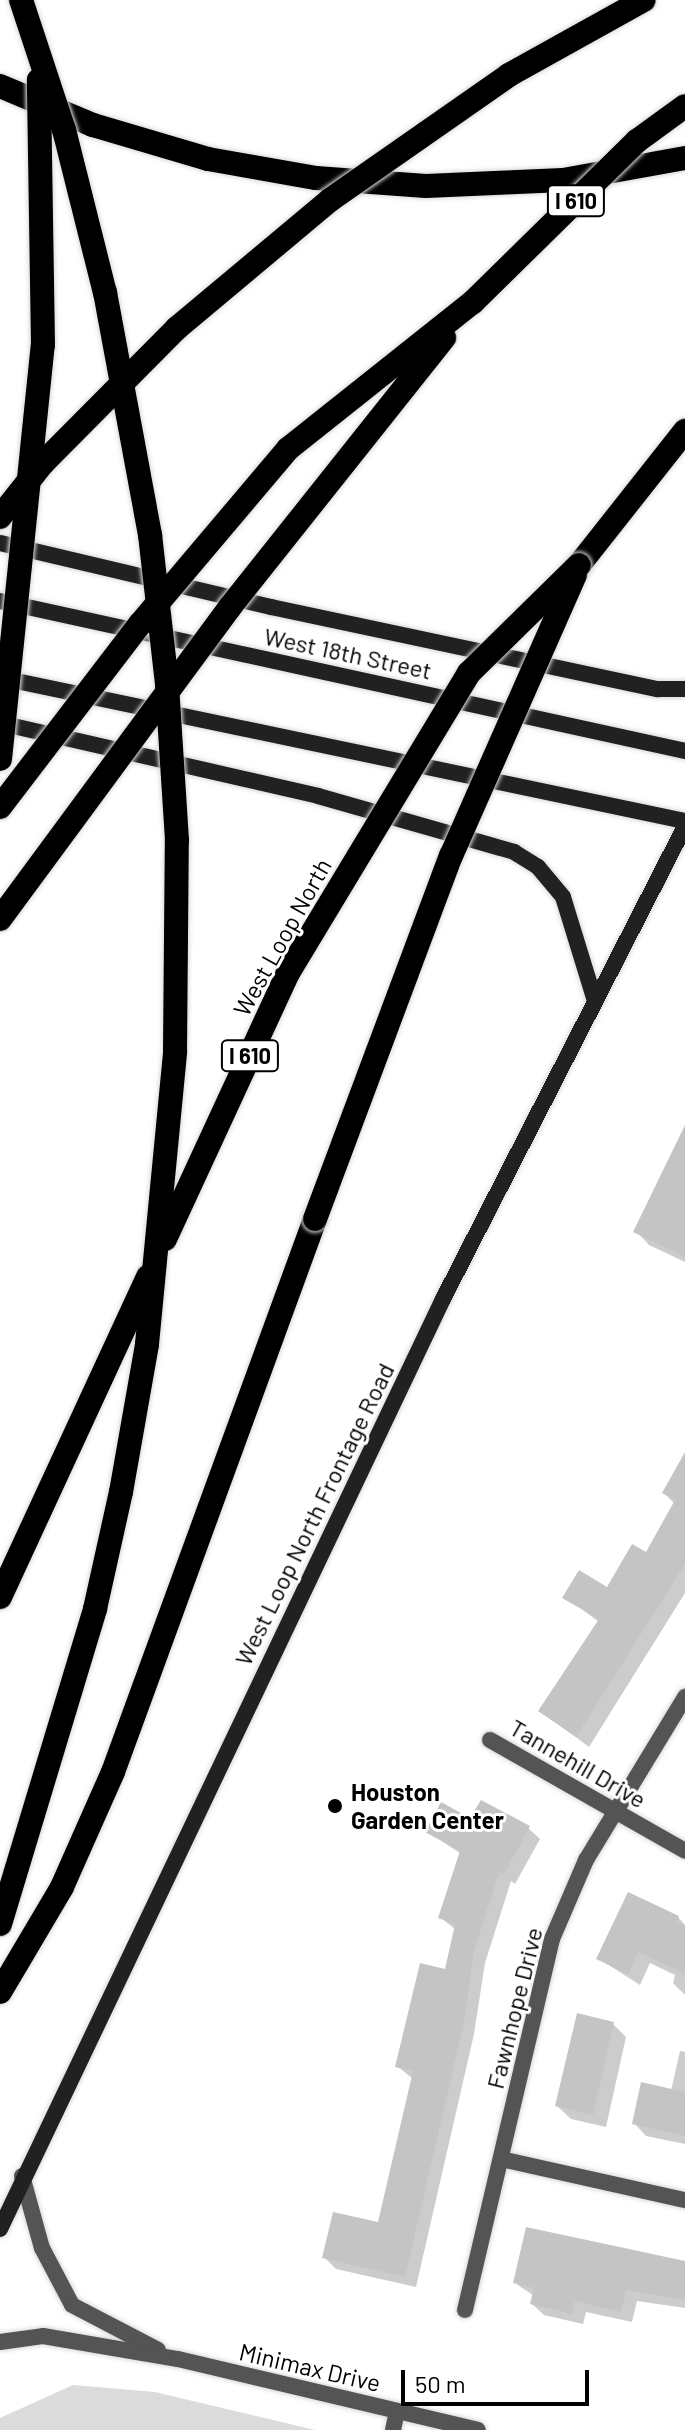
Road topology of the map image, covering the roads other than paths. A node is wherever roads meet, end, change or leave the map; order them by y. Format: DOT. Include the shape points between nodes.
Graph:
graph roads {
  1 [pos="23,0"];
  2 [pos="644,0"];
  3 [pos="0,86"];
  4 [pos="685,106"];
  5 [pos="685,158"];
  6 [pos="473,302"];
  7 [pos="685,431"];
  8 [pos="0,517"];
  9 [pos="0,543"];
  10 [pos="579,565"];
  11 [pos="0,601"];
  12 [pos="0,678"];
  13 [pos="685,689"];
  14 [pos="0,723"];
  15 [pos="685,751"];
  16 [pos="0,759"];
  17 [pos="0,807"];
  18 [pos="685,824"];
  19 [pos="0,919"];
  20 [pos="594,998"];
  21 [pos="0,1597"];
  22 [pos="685,1697"];
  23 [pos="490,1740"];
  24 [pos="615,1813"];
  25 [pos="685,1851"];
  26 [pos="0,1924"];
  27 [pos="0,1992"];
  28 [pos="501,2159"];
  29 [pos="22,2176"];
  30 [pos="685,2200"];
  31 [pos="1,2222"];
  32 [pos="465,2310"];
  33 [pos="0,2342"];
  34 [pos="178,2359"];
  35 [pos="397,2411"];
  36 [pos="393,2430"];
  37 [pos="478,2430"];
  1 -- 16 [label="highway, bridge" via="39,80 43,345"];
  1 -- 26 [label="highway, bridge" via="64,130 105,293 150,535 177,840 176,1021 161,1222 121,1492 91,1623"];
  2 -- 8 [label="highway, bridge" via="509,75 330,200 177,328 43,463"];
  3 -- 5 [label="highway" via="93,125 193,155 316,178 426,186 563,180"];
  4 -- 6 [label="highway, I 610, bridge" via="637,141"];
  6 -- 17 [label="highway, bridge" via="288,449 140,624"];
  6 -- 19 [label="highway, I 610, bridge" via="230,607"];
  7 -- 10 [label="highway, I 610"];
  9 -- 13 [label="main road" via="364,627 658,689"];
  10 -- 21 [label="highway, West Loop North / I 610, bridge" via="469,673 288,973"];
  10 -- 27 [label="highway, bridge" via="451,856 113,1772 62,1887"];
  11 -- 15 [label="main road, West 18th Street"];
  12 -- 18 [label="main road"];
  14 -- 20 [label="main road" via="318,796 514,852 538,867 563,897"];
  18 -- 20 [label="main road, West Loop North Frontage Road"];
  20 -- 29 [label="main road, West Loop North Frontage Road" via="443,1299"];
  22 -- 24 [label="street, Fawnhope Drive"];
  23 -- 24 [label="street, Tannehill Drive"];
  24 -- 25 [label="street, Tannehill Drive"];
  24 -- 28 [label="street, Fawnhope Drive" via="586,1860 552,1939"];
  28 -- 30 [label="street"];
  28 -- 32 [label="street, Fawnhope Drive"];
  29 -- 31 [label="main road, West Loop North Frontage Road"];
  29 -- 34 [label="street, Minimax Drive" via="42,2248 72,2305"];
  33 -- 34 [label="street, Minimax Drive" via="43,2336"];
  34 -- 35 [label="street, Minimax Drive"];
  35 -- 36 [label="street"];
  35 -- 37 [label="street, Minimax Drive"];
}
